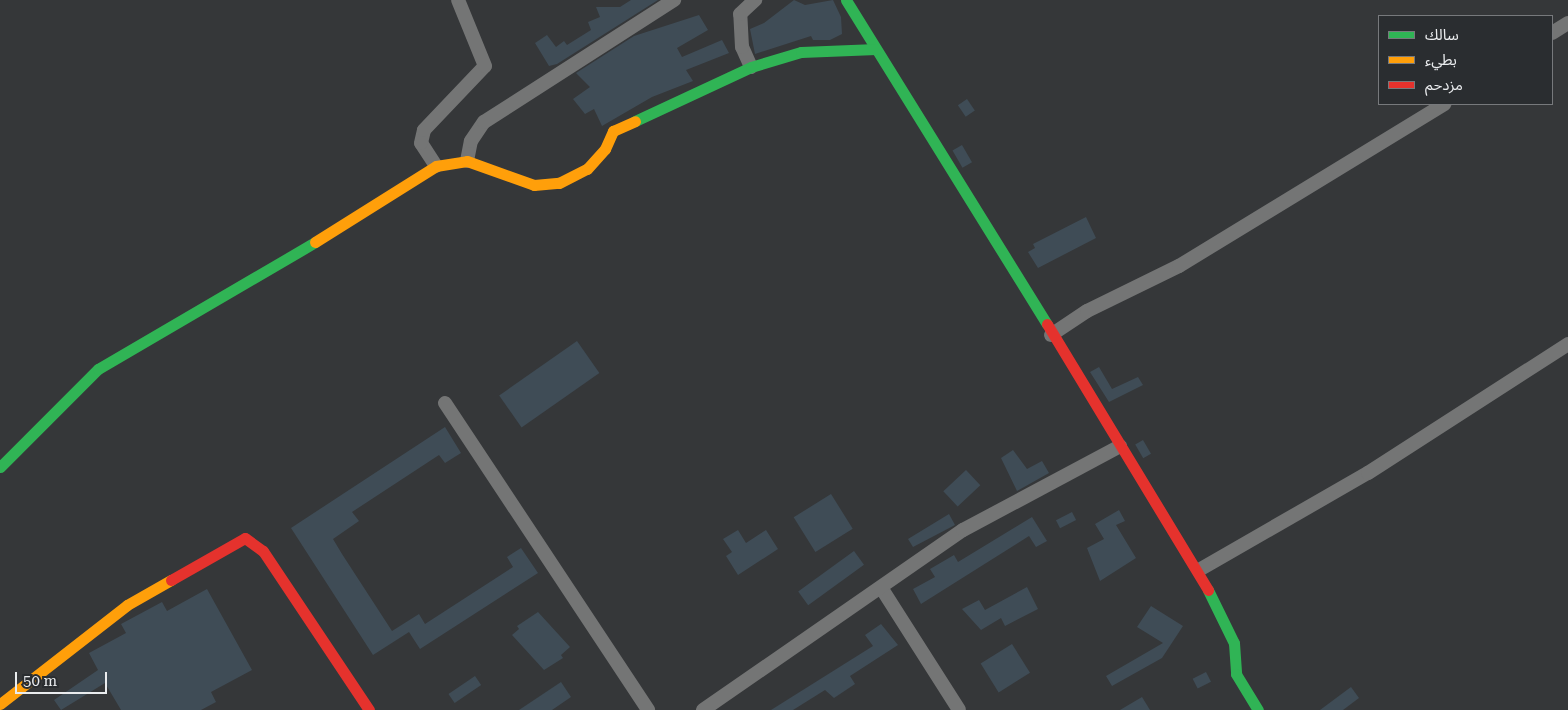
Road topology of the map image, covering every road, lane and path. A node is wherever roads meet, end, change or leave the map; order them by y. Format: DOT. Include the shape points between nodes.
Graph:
graph roads {
  1 [pos="458,0"];
  2 [pos="674,0"];
  3 [pos="755,0"];
  4 [pos="846,0"];
  5 [pos="1568,23"];
  6 [pos="1553,32"];
  7 [pos="876,49"];
  8 [pos="752,67"];
  9 [pos="1442,105"];
  10 [pos="467,161"];
  11 [pos="436,166"];
  12 [pos="1051,335"];
  13 [pos="1568,344"];
  14 [pos="444,403"];
  15 [pos="1120,446"];
  16 [pos="0,467"];
  17 [pos="1199,570"];
  18 [pos="882,589"];
  19 [pos="0,704"];
  20 [pos="369,710"];
  21 [pos="648,710"];
  22 [pos="703,710"];
  23 [pos="959,710"];
  24 [pos="1258,710"];
  1 -- 11 [label="street" via="485,66 424,130 423,148"];
  2 -- 10 [label="street" via="484,122 471,141"];
  3 -- 8 [label="street" via="740,14 742,47"];
  4 -- 7 [label="street"];
  5 -- 6 [label="street"];
  7 -- 8 [label="street" via="801,52"];
  7 -- 12 [label="street"];
  8 -- 10 [label="street" via="613,132 605,149 571,179 534,185"];
  9 -- 12 [label="street" via="1188,261 1087,311"];
  10 -- 11 [label="street"];
  11 -- 16 [label="street" via="326,236 98,368"];
  12 -- 15 [label="street"];
  13 -- 17 [label="street" via="1368,473"];
  14 -- 21 [label="street"];
  15 -- 17 [label="street"];
  15 -- 18 [label="street" via="963,530"];
  17 -- 24 [label="street" via="1234,643 1236,674"];
  18 -- 22 [label="street"];
  18 -- 23 [label="street"];
  19 -- 20 [label="street" via="120,609 235,540 246,538 263,551"];
}
